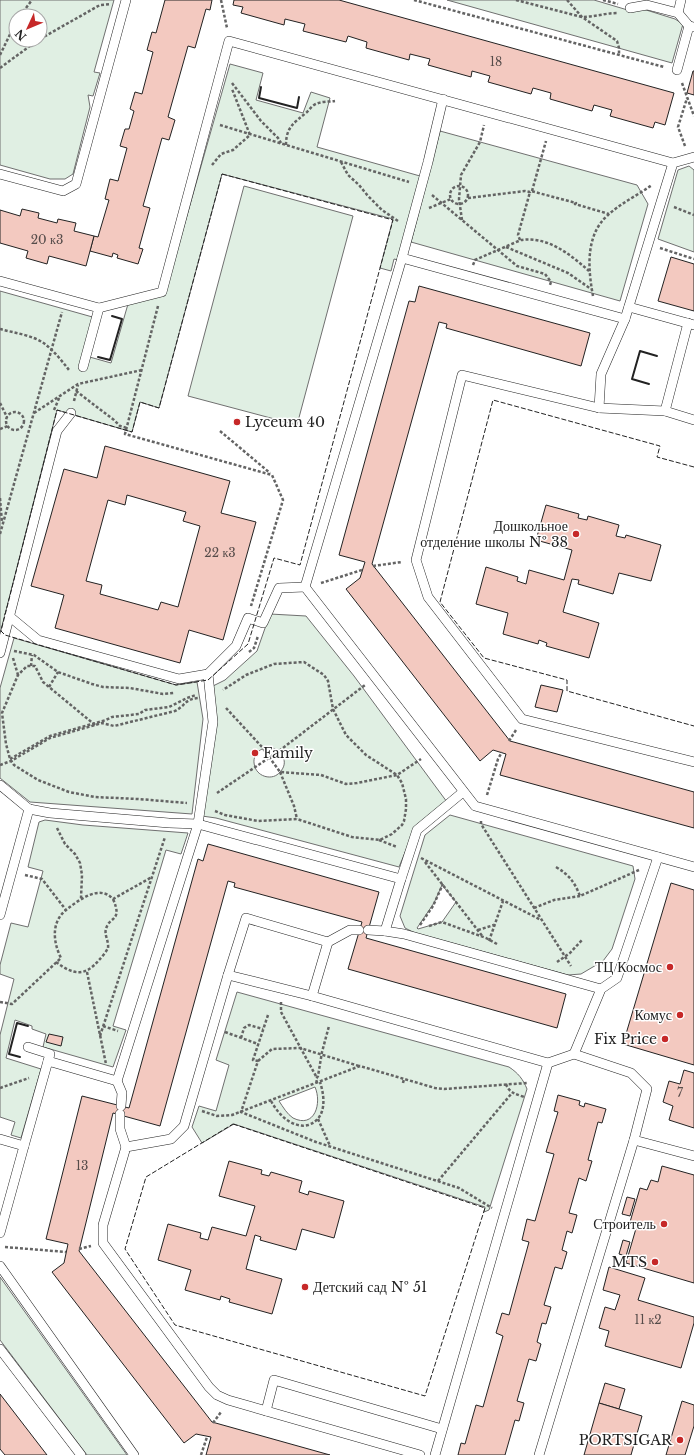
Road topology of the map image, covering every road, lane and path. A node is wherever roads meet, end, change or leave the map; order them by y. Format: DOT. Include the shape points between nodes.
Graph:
graph roads {
  1 [pos="126,0"];
  2 [pos="221,0"];
  3 [pos="414,0"];
  4 [pos="516,0"];
  5 [pos="567,0"];
  6 [pos="681,0"];
  7 [pos="113,3"];
  8 [pos="628,11"];
  9 [pos="678,13"];
  10 [pos="582,18"];
  11 [pos="692,26"];
  12 [pos="48,34"];
  13 [pos="8,38"];
  14 [pos="229,41"];
  15 [pos="27,48"];
  16 [pos="0,55"];
  17 [pos="619,55"];
  18 [pos="0,68"];
  19 [pos="677,70"];
  20 [pos="687,98"];
  21 [pos="443,99"];
  22 [pos="335,101"];
  23 [pos="694,116"];
  24 [pos="214,123"];
  25 [pos="250,135"];
  26 [pos="480,142"];
  27 [pos="281,143"];
  28 [pos="286,145"];
  29 [pos="692,157"];
  30 [pos="541,159"];
  31 [pos="341,161"];
  32 [pos="673,163"];
  33 [pos="211,168"];
  34 [pos="0,174"];
  35 [pos="412,183"];
  36 [pos="422,186"];
  37 [pos="460,186"];
  38 [pos="531,191"];
  39 [pos="642,192"];
  40 [pos="468,198"];
  41 [pos="451,199"];
  42 [pos="442,203"];
  43 [pos="460,204"];
  44 [pos="668,204"];
  45 [pos="414,214"];
  46 [pos="609,214"];
  47 [pos="694,214"];
  48 [pos="462,221"];
  49 [pos="398,227"];
  50 [pos="520,240"];
  51 [pos="648,244"];
  52 [pos="506,247"];
  53 [pos="498,251"];
  54 [pos="402,258"];
  55 [pos="694,259"];
  56 [pos="472,269"];
  57 [pos="590,272"];
  58 [pos="0,281"];
  59 [pos="551,282"];
  60 [pos="592,289"];
  61 [pos="162,292"];
  62 [pos="66,299"];
  63 [pos="629,307"];
  64 [pos="99,308"];
  65 [pos="598,311"];
  66 [pos="625,319"];
  67 [pos="691,324"];
  68 [pos="0,329"];
  69 [pos="51,350"];
  70 [pos="83,367"];
  71 [pos="142,370"];
  72 [pos="70,372"];
  73 [pos="74,378"];
  74 [pos="78,384"];
  75 [pos="76,391"];
  76 [pos="0,403"];
  77 [pos="599,408"];
  78 [pos="665,411"];
  79 [pos="34,413"];
  80 [pos="70,413"];
  81 [pos="7,417"];
  82 [pos="694,420"];
  83 [pos="23,422"];
  84 [pos="30,424"];
  85 [pos="8,426"];
  86 [pos="127,428"];
  87 [pos="0,429"];
  88 [pos="220,431"];
  89 [pos="272,475"];
  90 [pos="0,498"];
  91 [pos="2,526"];
  92 [pos="0,534"];
  93 [pos="416,560"];
  94 [pos="373,566"];
  95 [pos="362,570"];
  96 [pos="305,587"];
  97 [pos="9,616"];
  98 [pos="248,618"];
  99 [pos="11,650"];
  100 [pos="0,653"];
  101 [pos="32,655"];
  102 [pos="31,666"];
  103 [pos="58,672"];
  104 [pos="208,674"];
  105 [pos="361,687"];
  106 [pos="50,688"];
  107 [pos="210,693"];
  108 [pos="187,698"];
  109 [pos="333,709"];
  110 [pos="94,724"];
  111 [pos="502,752"];
  112 [pos="269,758"];
  113 [pos="10,760"];
  114 [pos="416,762"];
  115 [pos="694,762"];
  116 [pos="0,765"];
  117 [pos="280,772"];
  118 [pos="397,775"];
  119 [pos="0,786"];
  120 [pos="464,792"];
  121 [pos="200,805"];
  122 [pos="483,808"];
  123 [pos="29,809"];
  124 [pos="50,813"];
  125 [pos="297,819"];
  126 [pos="169,823"];
  127 [pos="198,824"];
  128 [pos="377,840"];
  129 [pos="409,852"];
  130 [pos="658,857"];
  131 [pos="424,860"];
  132 [pos="556,867"];
  133 [pos="694,867"];
  134 [pos="634,873"];
  135 [pos="152,877"];
  136 [pos="42,879"];
  137 [pos="401,880"];
  138 [pos="443,884"];
  139 [pos="580,896"];
  140 [pos="81,898"];
  141 [pos="113,899"];
  142 [pos="503,901"];
  143 [pos="534,908"];
  144 [pos="66,910"];
  145 [pos="0,915"];
  146 [pos="542,920"];
  147 [pos="494,925"];
  148 [pos="416,930"];
  149 [pos="478,930"];
  150 [pos="385,931"];
  151 [pos="404,934"];
  152 [pos="483,937"];
  153 [pos="489,940"];
  154 [pos="582,940"];
  155 [pos="328,942"];
  156 [pos="500,947"];
  157 [pos="564,957"];
  158 [pos="56,962"];
  159 [pos="552,963"];
  160 [pos="572,968"];
  161 [pos="87,972"];
  162 [pos="228,974"];
  163 [pos="601,989"];
  164 [pos="312,996"];
  165 [pos="0,1002"];
  166 [pos="280,1004"];
  167 [pos="268,1015"];
  168 [pos="103,1026"];
  169 [pos="329,1026"];
  170 [pos="263,1029"];
  171 [pos="223,1032"];
  172 [pos="125,1033"];
  173 [pos="100,1036"];
  174 [pos="241,1038"];
  175 [pos="258,1044"];
  176 [pos="28,1047"];
  177 [pos="300,1048"];
  178 [pos="322,1054"];
  179 [pos="574,1054"];
  180 [pos="48,1061"];
  181 [pos="258,1061"];
  182 [pos="548,1063"];
  183 [pos="360,1066"];
  184 [pos="45,1072"];
  185 [pos="317,1078"];
  186 [pos="404,1079"];
  187 [pos="113,1080"];
  188 [pos="320,1082"];
  189 [pos="317,1083"];
  190 [pos="403,1083"];
  191 [pos="525,1083"];
  192 [pos="506,1084"];
  193 [pos="0,1088"];
  194 [pos="512,1093"];
  195 [pos="522,1096"];
  196 [pos="271,1101"];
  197 [pos="190,1107"];
  198 [pos="241,1112"];
  199 [pos="318,1119"];
  200 [pos="0,1139"];
  201 [pos="634,1140"];
  202 [pos="24,1146"];
  203 [pos="330,1146"];
  204 [pos="126,1147"];
  205 [pos="694,1156"];
  206 [pos="438,1181"];
  207 [pos="489,1207"];
  208 [pos="0,1234"];
  209 [pos="0,1246"];
  210 [pos="66,1252"];
  211 [pos="0,1266"];
  212 [pos="0,1349"];
  213 [pos="266,1411"];
  214 [pos="442,1429"];
  215 [pos="207,1436"];
  216 [pos="81,1455"];
  217 [pos="134,1455"];
  218 [pos="201,1455"];
  219 [pos="420,1455"];
  220 [pos="435,1455"];
  221 [pos="539,1455"];
  1 -- 34 [label="lane" via="76,184 63,192"];
  2 -- 14 [label="path"];
  3 -- 17 [label="path"];
  4 -- 10 [label="path"];
  5 -- 10 [label="path"];
  6 -- 9 [label="lane"];
  7 -- 12 [label="path" via="100,5"];
  8 -- 9 [label="lane" via="647,5"];
  8 -- 10 [label="path"];
  9 -- 11 [label="lane"];
  10 -- 17 [label="path" via="617,41"];
  11 -- 19 [label="lane"];
  13 -- 16 [label="path"];
  14 -- 21 [label="lane"];
  14 -- 61 [label="lane"];
  15 -- 18 [label="path"];
  17 -- 19 [label="path"];
  19 -- 20 [label="path"];
  20 -- 23 [label="path"];
  20 -- 29 [label="path" via="678,127"];
  21 -- 32 [label="lane"];
  21 -- 36 [label="lane"];
  22 -- 28 [label="path" via="313,105 290,127"];
  24 -- 25 [label="path"];
  25 -- 27 [label="path"];
  25 -- 27 [label="path" via="227,78"];
  25 -- 33 [label="path" via="233,150 221,154"];
  26 -- 37 [label="path" via="461,175"];
  27 -- 28 [label="path"];
  28 -- 31 [label="path"];
  29 -- 32 [label="lane"];
  30 -- 38 [label="path"];
  31 -- 35 [label="path"];
  31 -- 49 [label="path" via="348,175 382,210 399,222"];
  32 -- 51 [label="lane"];
  36 -- 42 [label="path"];
  36 -- 45 [label="lane"];
  37 -- 40 [label="path" via="467,190"];
  37 -- 41 [label="path" via="451,190"];
  37 -- 43 [label="path"];
  38 -- 40 [label="path"];
  38 -- 46 [label="path"];
  38 -- 50 [label="path" via="518,235"];
  39 -- 46 [label="path"];
  40 -- 43 [label="path"];
  41 -- 42 [label="path"];
  41 -- 43 [label="path" via="455,204"];
  42 -- 45 [label="path"];
  42 -- 48 [label="path"];
  43 -- 48 [label="path"];
  44 -- 47 [label="path"];
  45 -- 54 [label="lane"];
  46 -- 57 [label="path" via="595,234 590,253"];
  48 -- 53 [label="path"];
  50 -- 52 [label="path"];
  50 -- 57 [label="path" via="536,240 556,246"];
  51 -- 55 [label="path"];
  51 -- 63 [label="lane"];
  52 -- 53 [label="path"];
  52 -- 60 [label="path" via="568,273"];
  53 -- 56 [label="path" via="475,260"];
  53 -- 59 [label="path" via="517,266 546,274"];
  54 -- 65 [label="lane"];
  54 -- 96 [label="lane"];
  57 -- 60 [label="path"];
  58 -- 62 [label="lane"];
  60 -- 65 [label="path"];
  61 -- 64 [label="lane"];
  61 -- 71 [label="path"];
  62 -- 64 [label="lane"];
  62 -- 69 [label="path"];
  63 -- 66 [label="lane"];
  63 -- 67 [label="lane"];
  64 -- 70 [label="lane"];
  65 -- 66 [label="lane"];
  66 -- 77 [label="lane" via="601,374"];
  67 -- 78 [label="lane"];
  68 -- 69 [label="path" via="37,340"];
  69 -- 72 [label="path"];
  69 -- 79 [label="path"];
  70 -- 74 [label="path"];
  71 -- 74 [label="path"];
  71 -- 86 [label="path"];
  73 -- 74 [label="path"];
  74 -- 75 [label="path"];
  74 -- 79 [label="path"];
  75 -- 80 [label="path"];
  75 -- 86 [label="path" via="120,426"];
  76 -- 81 [label="path"];
  77 -- 78 [label="lane"];
  77 -- 93 [label="lane" via="462,375"];
  78 -- 82 [label="lane"];
  79 -- 84 [label="path"];
  80 -- 97 [label="lane" via="57,431"];
  81 -- 83 [label="path" via="18,413"];
  81 -- 85 [label="path"];
  83 -- 84 [label="path"];
  83 -- 85 [label="path" via="16,430"];
  84 -- 91 [label="path"];
  85 -- 87 [label="path"];
  86 -- 89 [label="path" via="125,434"];
  88 -- 89 [label="path"];
  89 -- 98 [label="path" via="283,500"];
  90 -- 91 [label="path"];
  91 -- 92 [label="path"];
  93 -- 94 [label="path"];
  93 -- 115 [label="lane" via="428,597 522,719"];
  95 -- 96 [label="path"];
  96 -- 98 [label="lane" via="278,588 263,623"];
  96 -- 120 [label="lane"];
  97 -- 100 [label="lane"];
  97 -- 104 [label="lane" via="38,640 178,679"];
  98 -- 104 [label="lane" via="236,646"];
  99 -- 101 [label="path"];
  101 -- 102 [label="path"];
  101 -- 103 [label="path"];
  102 -- 106 [label="path" via="35,666 43,682"];
  102 -- 113 [label="path" via="27,666 18,675 2,713"];
  103 -- 106 [label="path"];
  103 -- 108 [label="path" via="103,687 180,694"];
  104 -- 107 [label="lane"];
  105 -- 109 [label="path"];
  106 -- 110 [label="path"];
  107 -- 109 [label="path" via="222,691 246,675 274,664 304,662 324,675 328,681"];
  107 -- 112 [label="path" via="215,694"];
  107 -- 121 [label="lane" via="213,722"];
  108 -- 110 [label="path" via="169,707 112,717"];
  108 -- 110 [label="path" via="199,694 200,698 190,699 175,711 114,726"];
  109 -- 112 [label="path"];
  109 -- 118 [label="path" via="346,735 366,755"];
  110 -- 113 [label="path" via="50,736"];
  111 -- 122 [label="path"];
  112 -- 117 [label="path"];
  112 -- 121 [label="path"];
  113 -- 116 [label="path"];
  113 -- 121 [label="path" via="38,780 69,792 95,797"];
  114 -- 118 [label="path"];
  117 -- 118 [label="path" via="321,775 346,784"];
  117 -- 125 [label="path"];
  118 -- 128 [label="path" via="406,799 404,821 392,834"];
  119 -- 123 [label="lane"];
  120 -- 122 [label="lane" via="475,806"];
  120 -- 129 [label="lane" via="418,830"];
  121 -- 125 [label="path" via="225,815 258,821"];
  121 -- 127 [label="lane"];
  122 -- 130 [label="lane"];
  122 -- 143 [label="path" via="481,824"];
  123 -- 124 [label="lane"];
  123 -- 145 [label="lane"];
  124 -- 126 [label="lane"];
  124 -- 140 [label="path" via="65,844 80,863"];
  125 -- 128 [label="path" via="352,837"];
  126 -- 127 [label="lane"];
  126 -- 135 [label="path"];
  127 -- 137 [label="lane"];
  127 -- 187 [label="lane"];
  128 -- 129 [label="path"];
  129 -- 131 [label="path"];
  129 -- 137 [label="lane"];
  130 -- 133 [label="lane"];
  130 -- 163 [label="lane" via="617,978"];
  131 -- 138 [label="path"];
  131 -- 142 [label="path"];
  132 -- 139 [label="path" via="568,875"];
  134 -- 139 [label="path"];
  135 -- 141 [label="path"];
  135 -- 168 [label="path"];
  136 -- 144 [label="path"];
  137 -- 150 [label="lane"];
  138 -- 148 [label="path" via="433,906"];
  138 -- 149 [label="path"];
  139 -- 143 [label="path" via="554,900"];
  140 -- 141 [label="path" via="93,893 104,893"];
  140 -- 144 [label="path"];
  141 -- 161 [label="path" via="116,913 106,930 107,949"];
  142 -- 146 [label="path"];
  142 -- 147 [label="path"];
  143 -- 146 [label="path"];
  144 -- 158 [label="path" via="56,924 56,945 61,958"];
  146 -- 157 [label="path"];
  147 -- 149 [label="path"];
  147 -- 153 [label="path"];
  148 -- 151 [label="path"];
  148 -- 152 [label="path" via="442,922"];
  149 -- 152 [label="path"];
  150 -- 151 [label="lane"];
  150 -- 155 [label="lane" via="350,930"];
  151 -- 163 [label="lane"];
  152 -- 153 [label="path"];
  153 -- 156 [label="path"];
  154 -- 157 [label="path"];
  155 -- 162 [label="lane" via="246,918"];
  155 -- 164 [label="lane"];
  157 -- 159 [label="path"];
  157 -- 160 [label="path"];
  158 -- 161 [label="path" via="72,971"];
  158 -- 165 [label="path" via="12,1004"];
  161 -- 173 [label="path"];
  162 -- 164 [label="lane"];
  162 -- 197 [label="lane"];
  163 -- 179 [label="lane"];
  164 -- 182 [label="lane"];
  166 -- 177 [label="path" via="281,1012"];
  167 -- 170 [label="path"];
  168 -- 172 [label="path"];
  168 -- 173 [label="path"];
  169 -- 178 [label="path"];
  170 -- 174 [label="path" via="249,1025 244,1028"];
  170 -- 175 [label="path"];
  171 -- 174 [label="path"];
  173 -- 187 [label="path"];
  174 -- 175 [label="path"];
  175 -- 181 [label="path" via="253,1060"];
  176 -- 180 [label="lane" via="50,1054"];
  177 -- 178 [label="path"];
  177 -- 181 [label="path" via="272,1049"];
  177 -- 185 [label="path"];
  178 -- 183 [label="path"];
  178 -- 185 [label="path"];
  179 -- 182 [label="lane"];
  179 -- 201 [label="lane" via="632,1073 647,1089"];
  180 -- 184 [label="lane"];
  180 -- 187 [label="lane"];
  181 -- 198 [label="path"];
  182 -- 214 [label="lane"];
  183 -- 186 [label="path"];
  183 -- 188 [label="path"];
  184 -- 193 [label="path"];
  184 -- 202 [label="lane"];
  185 -- 189 [label="path"];
  186 -- 190 [label="path"];
  186 -- 192 [label="path" via="444,1089"];
  187 -- 204 [label="lane" via="122,1093 120,1128"];
  188 -- 189 [label="path"];
  188 -- 199 [label="path" via="323,1097 322,1111"];
  189 -- 196 [label="path"];
  191 -- 192 [label="path"];
  192 -- 194 [label="path"];
  194 -- 195 [label="path"];
  194 -- 206 [label="path"];
  196 -- 198 [label="path"];
  196 -- 199 [label="path" via="286,1120 294,1124 305,1126"];
  197 -- 198 [label="path" via="217,1116"];
  197 -- 204 [label="lane" via="184,1126 172,1139"];
  198 -- 203 [label="path"];
  199 -- 203 [label="path"];
  200 -- 202 [label="lane"];
  201 -- 205 [label="lane"];
  201 -- 221 [label="lane"];
  202 -- 208 [label="lane"];
  203 -- 206 [label="path"];
  204 -- 213 [label="lane" via="103,1225 103,1243 213,1391 228,1400"];
  206 -- 207 [label="path" via="459,1188"];
  209 -- 210 [label="path"];
  211 -- 217 [label="lane"];
  212 -- 216 [label="lane"];
  213 -- 214 [label="lane" via="274,1380"];
  213 -- 219 [label="lane"];
  214 -- 220 [label="lane"];
  215 -- 218 [label="path"];
}
